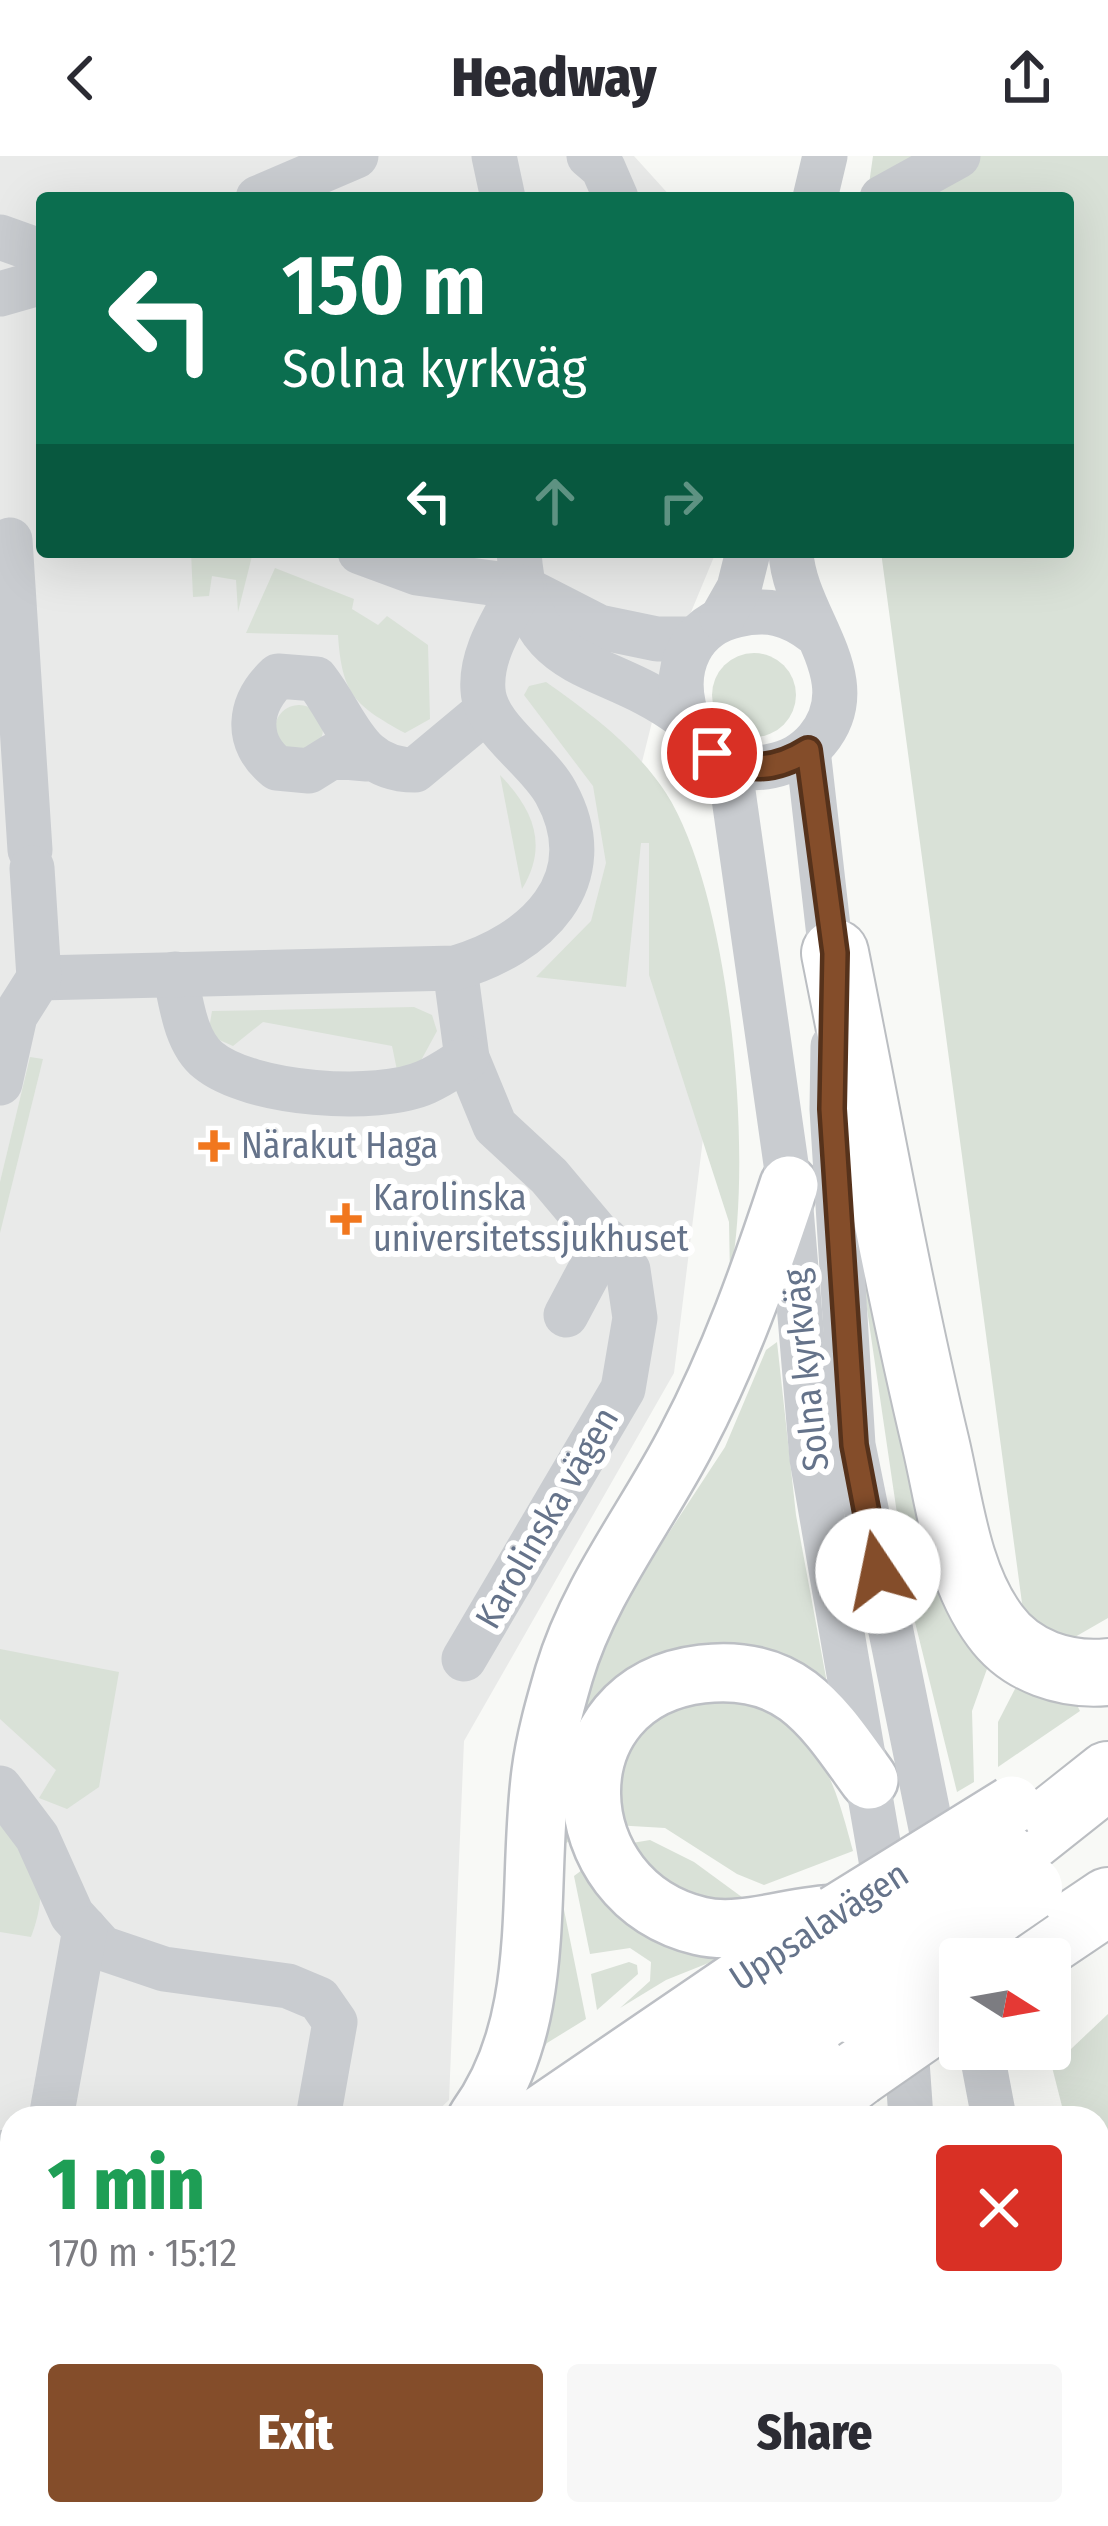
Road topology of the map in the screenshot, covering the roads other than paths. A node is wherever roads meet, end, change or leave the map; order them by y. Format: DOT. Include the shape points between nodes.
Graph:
graph roads {
  1 [pos="494,156"];
  2 [pos="825,156"];
  3 [pos="958,156"];
  4 [pos="330,176"];
  5 [pos="278,192"];
  6 [pos="502,192"];
  7 [pos="816,192"];
  8 [pos="894,192"];
  9 [pos="36,284"];
  10 [pos="0,294"];
  11 [pos="10,540"];
  12 [pos="746,558"];
  13 [pos="793,558"];
  14 [pos="406,562"];
  15 [pos="520,570"];
  16 [pos="709,628"];
  17 [pos="814,632"];
  18 [pos="487,710"];
  19 [pos="684,717"];
  20 [pos="808,750"];
  21 [pos="367,758"];
  22 [pos="729,763"];
  23 [pos="835,953"];
  24 [pos="455,968"];
  25 [pos="175,974"];
  26 [pos="39,978"];
  27 [pos="467,1058"];
  28 [pos="0,1083"];
  29 [pos="789,1185"];
  30 [pos="606,1240"];
  31 [pos="566,1315"];
  32 [pos="464,1659"];
  33 [pos="1108,1672"];
  34 [pos="1108,1743"];
  35 [pos="1108,1775"];
  36 [pos="868,1780"];
  37 [pos="0,1788"];
  38 [pos="1108,1833"];
  39 [pos="1025,1888"];
  40 [pos="1108,1900"];
  41 [pos="85,1929"];
  42 [pos="956,1938"];
  43 [pos="848,1988"];
  44 [pos="939,1999"];
  45 [pos="985,2070"];
  46 [pos="53,2106"];
  47 [pos="320,2106"];
  48 [pos="484,2106"];
  49 [pos="565,2106"];
  50 [pos="629,2106"];
  51 [pos="711,2106"];
  52 [pos="804,2106"];
  53 [pos="911,2106"];
  54 [pos="992,2106"];
  1 -- 6 [label="street"];
  2 -- 7 [label="street"];
  3 -- 8 [label="street"];
  4 -- 5 [label="street"];
  9 -- 10 [label="street"];
  11 -- 26 [label="street"];
  12 -- 16 [label="street" via="739,588"];
  13 -- 17 [label="street"];
  14 -- 15 [label="street"];
  15 -- 16 [label="street" via="599,627 657,639"];
  15 -- 18 [label="street" via="488,653"];
  15 -- 19 [label="street" via="538,633 578,663 651,692"];
  16 -- 17 [label="street" via="762,609"];
  16 -- 19 [label="street" via="685,658"];
  17 -- 20 [label="street" via="830,657 836,703"];
  18 -- 21 [label="street" via="415,770"];
  18 -- 24 [label="street" via="558,795 572,849 559,902 528,934 498,956"];
  19 -- 22 [label="street"];
  20 -- 22 [label="street" via="760,768"];
  20 -- 23 [label="street, Solna kyrkväg"];
  22 -- 29 [label="street, Solna kyrkväg"];
  23 -- 33 [label="highway" via="962,1555 986,1613 1017,1648 1058,1669"];
  23 -- 42 [label="street, Solna kyrkväg" via="832,1109 854,1445"];
  24 -- 25 [label="street"];
  24 -- 27 [label="street, Karolinska vägen"];
  25 -- 26 [label="street"];
  25 -- 27 [label="street" via="186,1025 207,1059 251,1081 361,1096 424,1084"];
  26 -- 28 [label="street" via="15,1016"];
  27 -- 30 [label="street, Karolinska vägen" via="495,1126"];
  29 -- 36 [label="street, Solna kyrkväg" via="812,1459"];
  29 -- 48 [label="main road" via="746,1317 566,1669 541,1770 530,1958 506,2069"];
  30 -- 31 [label="street"];
  30 -- 32 [label="street, Karolinska vägen" via="628,1270 635,1318 623,1389"];
  34 -- 39 [label="main road"];
  35 -- 39 [label="highway"];
  36 -- 43 [label="main road" via="795,1694 738,1672 653,1688 619,1715 594,1765 591,1812 600,1844 652,1908"];
  36 -- 53 [label="street, Solna kyrkväg"];
  37 -- 41 [label="street" via="38,1837"];
  38 -- 39 [label="highway"];
  39 -- 40 [label="highway"];
  39 -- 43 [label="highway, bridge"];
  41 -- 46 [label="street"];
  41 -- 47 [label="street" via="102,1948 164,1969 288,1986 319,1999 335,2022"];
  43 -- 44 [label="highway, Uppsalavägen, bridge"];
  43 -- 49 [label="main road, Uppsalavägen"];
  43 -- 50 [label="highway"];
  43 -- 51 [label="highway"];
  43 -- 52 [label="highway"];
  45 -- 54 [label="street"];
}
